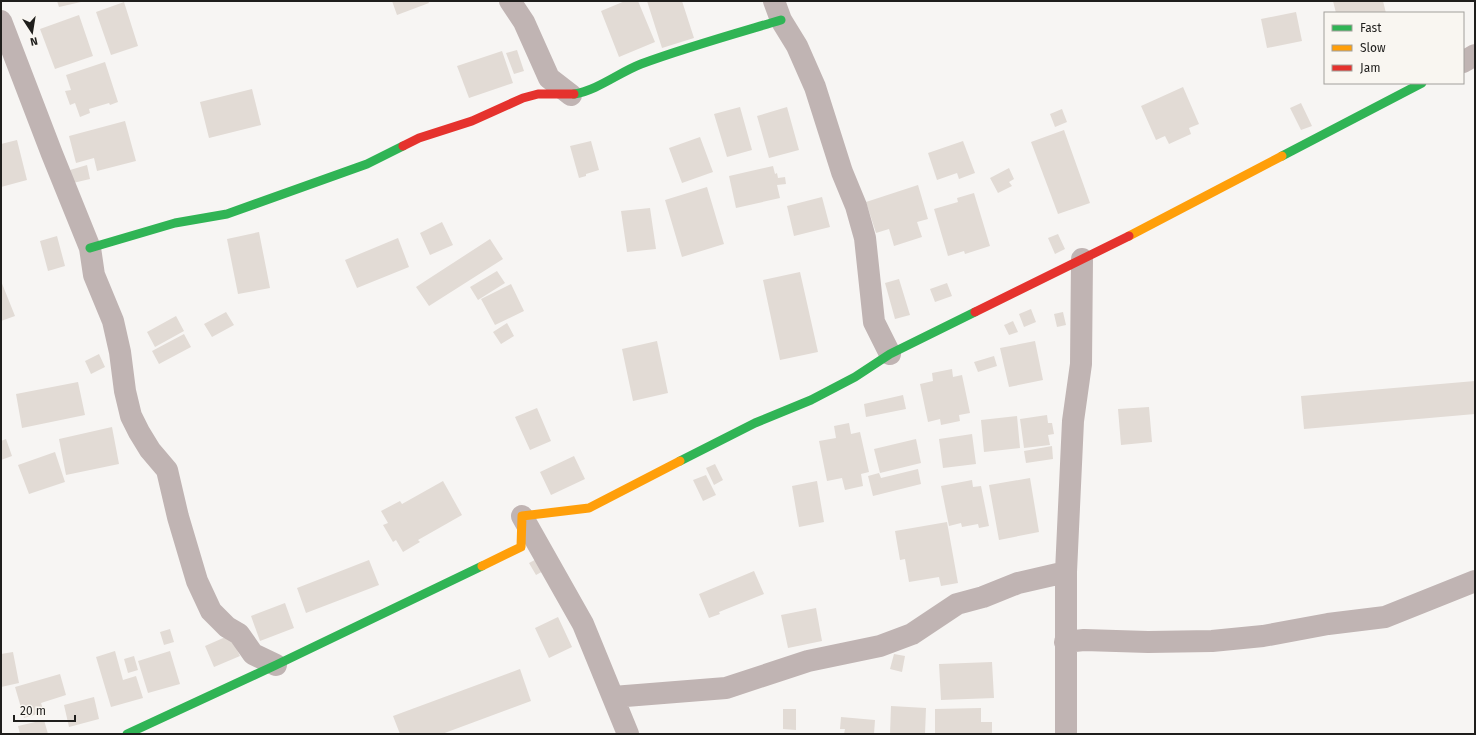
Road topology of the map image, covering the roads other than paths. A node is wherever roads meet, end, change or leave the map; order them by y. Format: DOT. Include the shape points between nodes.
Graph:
graph roads {
  1 [pos="510,1"];
  2 [pos="778,11"];
  3 [pos="1,21"];
  4 [pos="1475,55"];
  5 [pos="1464,61"];
  6 [pos="1420,84"];
  7 [pos="571,95"];
  8 [pos="90,248"];
  9 [pos="1082,258"];
  10 [pos="890,354"];
  11 [pos="522,516"];
  12 [pos="1066,572"];
  13 [pos="1475,581"];
  14 [pos="1065,642"];
  15 [pos="276,665"];
  16 [pos="613,698"];
  17 [pos="127,734"];
  18 [pos="628,734"];
  19 [pos="1066,734"];
  1 -- 7 [label="street" via="524,22 549,78"];
  2 -- 7 [label="street" via="639,65 586,92"];
  2 -- 10 [label="street" via="815,87 842,172 856,206 865,238 874,322"];
  3 -- 8 [label="street"];
  4 -- 5 [label="street"];
  6 -- 9 [label="street"];
  7 -- 8 [label="street" via="538,94 523,98 472,121 419,138 367,164 227,214 175,223"];
  8 -- 15 [label="street" via="94,275 113,322 131,416 150,450 167,470 197,581 211,611 226,627 239,634 253,654"];
  9 -- 10 [label="street"];
  9 -- 12 [label="street" via="1081,364 1073,421"];
  10 -- 11 [label="street" via="849,381 755,423 589,508"];
  11 -- 15 [label="street" via="520,547"];
  11 -- 16 [label="street" via="583,624"];
  12 -- 14 [label="street"];
  12 -- 16 [label="street" via="1018,583 957,604 912,634 880,646 808,661 726,688"];
  13 -- 14 [label="street" via="1385,617 1263,636 1212,641"];
  14 -- 19 [label="street"];
  15 -- 17 [label="street"];
  16 -- 18 [label="street"];
}
